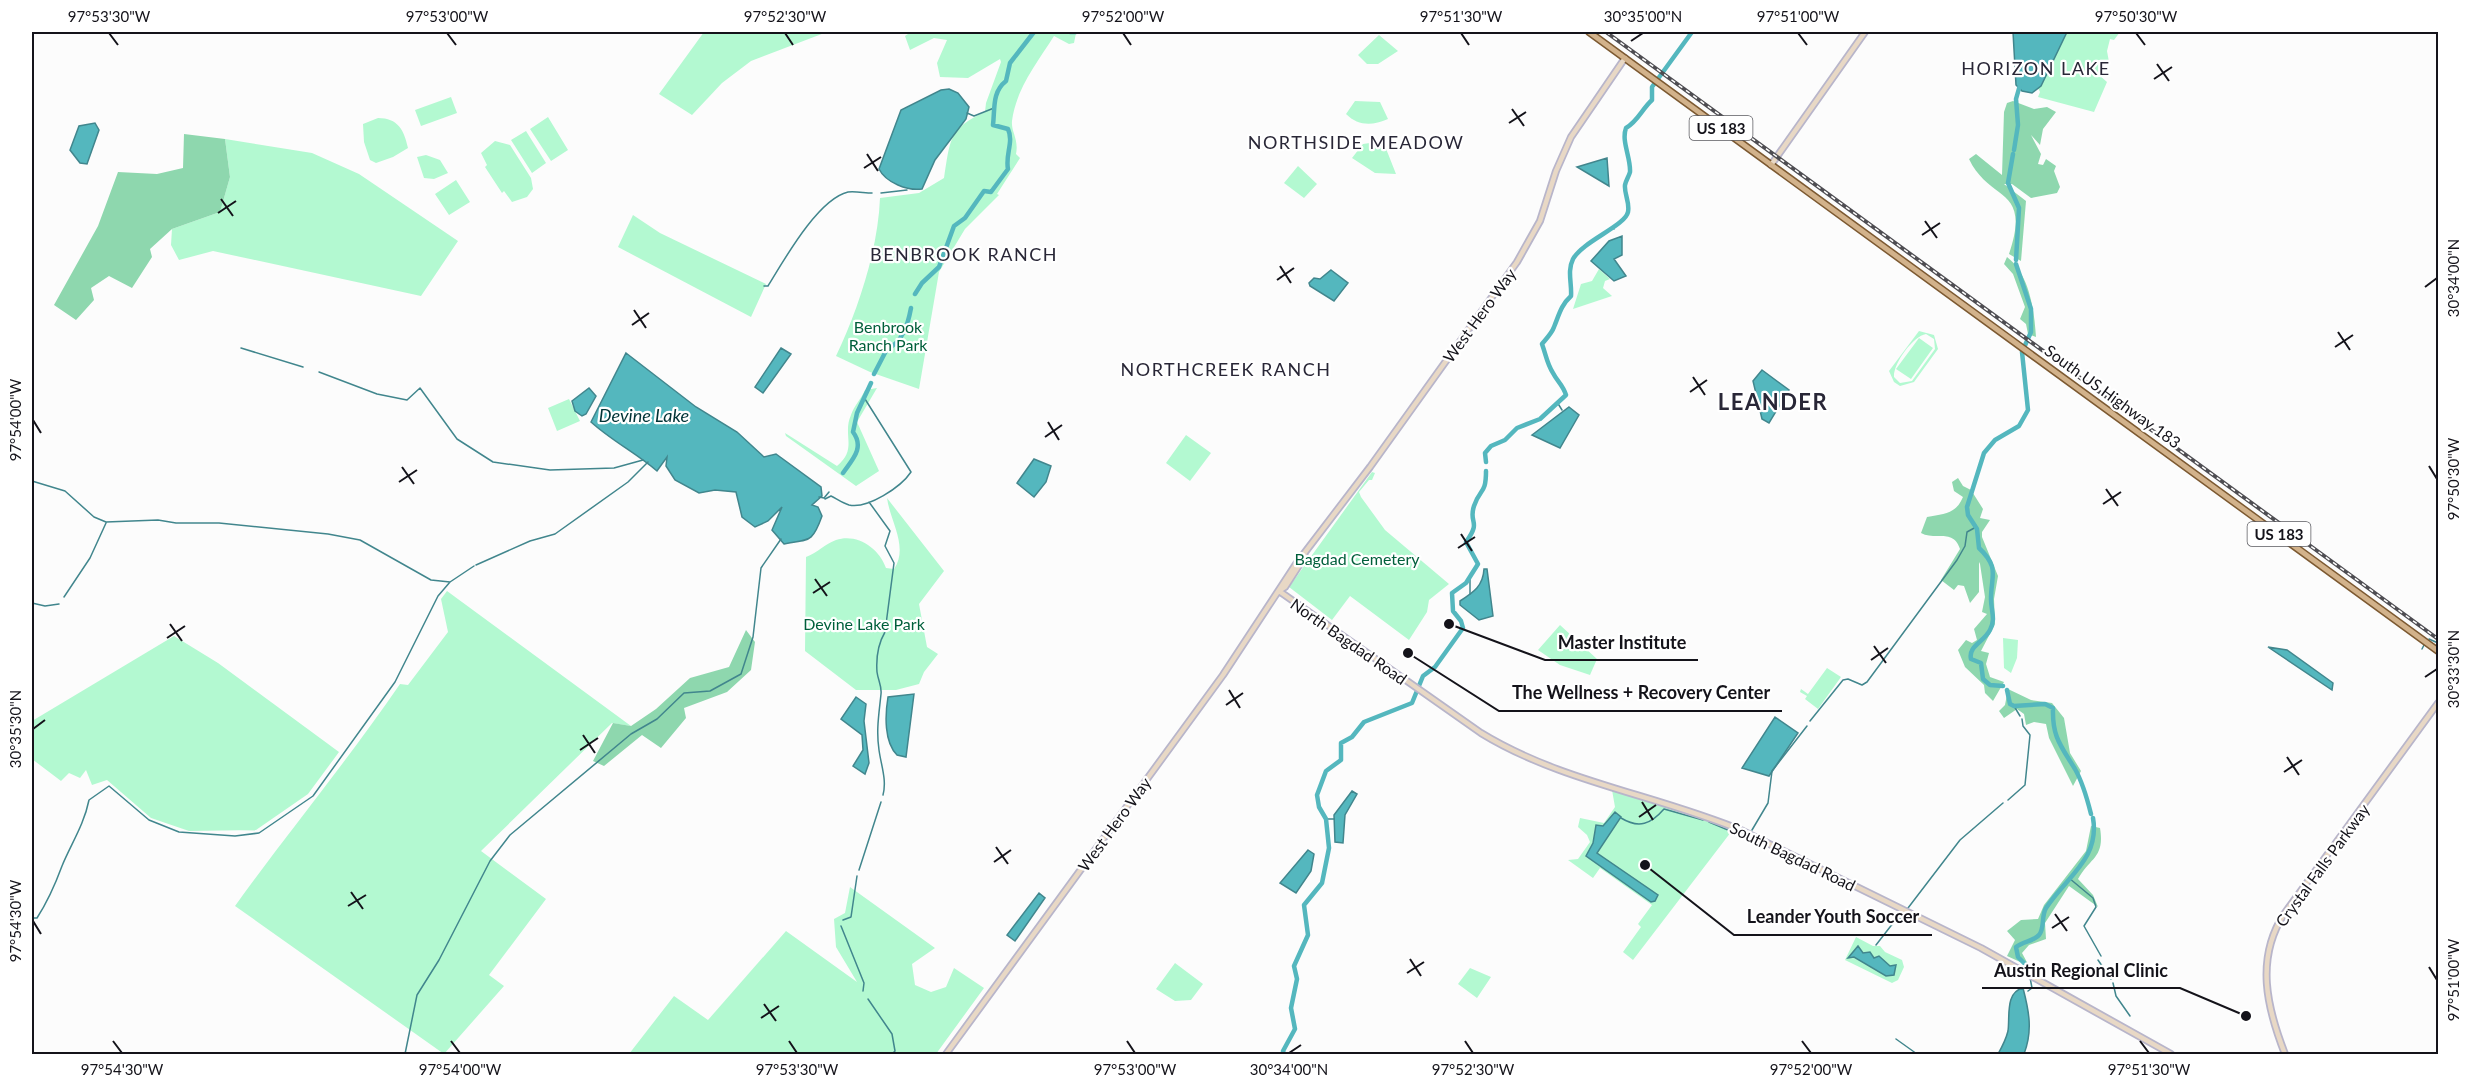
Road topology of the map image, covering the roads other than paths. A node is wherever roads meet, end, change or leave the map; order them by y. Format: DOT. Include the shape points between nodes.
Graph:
graph roads {
  1 [pos="1589,32"];
  2 [pos="1865,32"];
  3 [pos="1625,58"];
  4 [pos="1772,165"];
  5 [pos="1279,591"];
  6 [pos="2439,651"];
  7 [pos="1420,690"];
  8 [pos="2439,703"];
  9 [pos="946,1054"];
  10 [pos="2171,1054"];
  11 [pos="2282,1054"];
  1 -- 3 [label="main road, US 183"];
  2 -- 4 [label="main road"];
  3 -- 4 [label="main road, US 183"];
  3 -- 5 [label="main road, West Hero Way" via="1571,138 1528,245"];
  4 -- 6 [label="main road, South US Highway 183 / US 183"];
  5 -- 7 [label="main road, North Bagdad Road"];
  5 -- 9 [label="main road, West Hero Way" via="1223,675"];
  7 -- 10 [label="main road, South Bagdad Road" via="1492,740 1532,759 1743,831 1981,948"];
  8 -- 11 [label="main road, Crystal Falls Parkway" via="2276,927 2268,948 2267,986"];
}
